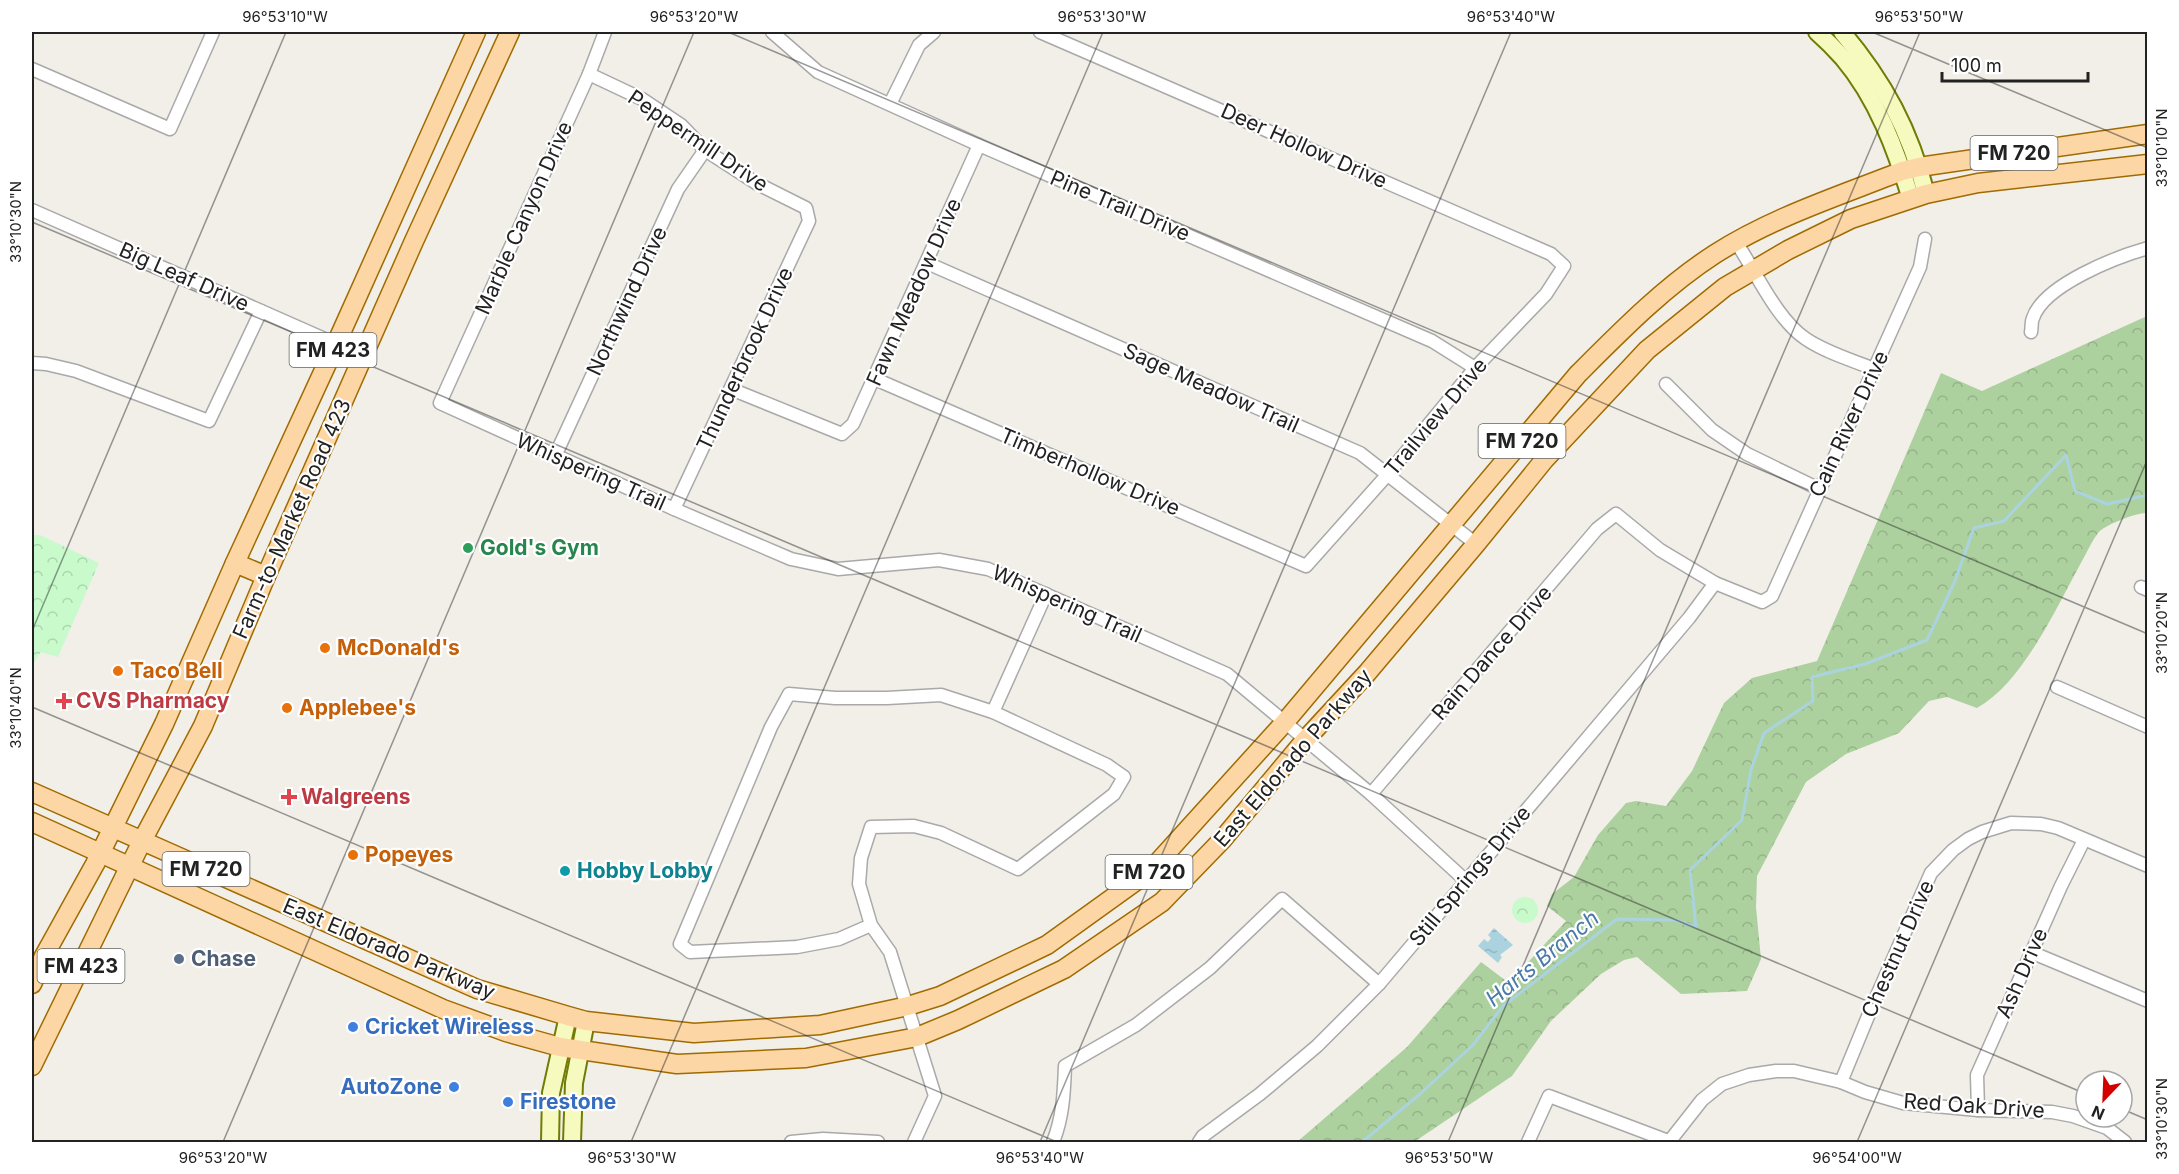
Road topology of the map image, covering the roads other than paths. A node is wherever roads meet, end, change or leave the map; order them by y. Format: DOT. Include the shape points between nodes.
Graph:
graph roads {
  1 [pos="213,32"];
  2 [pos="476,32"];
  3 [pos="510,32"];
  4 [pos="605,32"];
  5 [pos="772,32"];
  6 [pos="934,32"];
  7 [pos="1041,32"];
  8 [pos="1817,32"];
  9 [pos="1842,32"];
  10 [pos="32,69"];
  11 [pos="589,74"];
  12 [pos="890,104"];
  13 [pos="2148,134"];
  14 [pos="2091,141"];
  15 [pos="979,145"];
  16 [pos="705,150"];
  17 [pos="2148,164"];
  18 [pos="1911,169"];
  19 [pos="2094,170"];
  20 [pos="1918,197"];
  21 [pos="806,208"];
  22 [pos="32,210"];
  23 [pos="388,229"];
  24 [pos="1925,239"];
  25 [pos="414,241"];
  26 [pos="1736,242"];
  27 [pos="2148,248"];
  28 [pos="927,263"];
  29 [pos="1564,266"];
  30 [pos="1754,270"];
  31 [pos="261,311"];
  32 [pos="2031,332"];
  33 [pos="336,344"];
  34 [pos="32,363"];
  35 [pos="1475,368"];
  36 [pos="1874,369"];
  37 [pos="875,379"];
  38 [pos="1666,384"];
  39 [pos="731,389"];
  40 [pos="440,403"];
  41 [pos="555,456"];
  42 [pos="1388,474"];
  43 [pos="1819,489"];
  44 [pos="674,509"];
  45 [pos="1451,524"];
  46 [pos="1476,544"];
  47 [pos="234,563"];
  48 [pos="1306,566"];
  49 [pos="266,576"];
  50 [pos="1715,583"];
  51 [pos="1046,594"];
  52 [pos="2057,687"];
  53 [pos="993,712"];
  54 [pos="1285,722"];
  55 [pos="2148,727"];
  56 [pos="1306,739"];
  57 [pos="32,792"];
  58 [pos="1371,794"];
  59 [pos="32,822"];
  60 [pos="113,828"];
  61 [pos="2084,840"];
  62 [pos="142,841"];
  63 [pos="100,853"];
  64 [pos="130,866"];
  65 [pos="2148,866"];
  66 [pos="1466,881"];
  67 [pos="871,925"];
  68 [pos="362,939"];
  69 [pos="2033,953"];
  70 [pos="348,966"];
  71 [pos="32,984"];
  72 [pos="1379,984"];
  73 [pos="2148,1001"];
  74 [pos="908,1006"];
  75 [pos="568,1016"];
  76 [pos="586,1020"];
  77 [pos="917,1037"];
  78 [pos="560,1047"];
  79 [pos="581,1051"];
  80 [pos="32,1066"];
  81 [pos="1842,1082"];
  82 [pos="1978,1110"];
  83 [pos="1670,1142"];
  84 [pos="550,1143"];
  85 [pos="572,1143"];
  86 [pos="790,1143"];
  87 [pos="878,1143"];
  88 [pos="914,1143"];
  89 [pos="1053,1143"];
  90 [pos="1198,1143"];
  91 [pos="1528,1143"];
  92 [pos="2125,1143"];
  1 -- 10 [label="street" via="170,129"];
  2 -- 23 [label="main road, Farm-to-Market Road 423 / FM 423"];
  3 -- 25 [label="main road, Farm-to-Market Road 423 / FM 423"];
  4 -- 11 [label="street, Marble Canyon Drive"];
  5 -- 12 [label="street, Pine Trail Drive" via="818,72"];
  6 -- 12 [label="street" via="919,45"];
  7 -- 29 [label="street, Deer Hollow Drive" via="1551,254"];
  8 -- 18 [label="main road" via="1844,59 1869,95 1892,142"];
  9 -- 18 [label="main road" via="1885,89 1905,131"];
  11 -- 16 [label="street, Peppermill Drive" via="642,99 681,125"];
  11 -- 40 [label="street, Marble Canyon Drive"];
  12 -- 15 [label="street, Pine Trail Drive"];
  13 -- 14 [label="main road, East Eldorado Parkway / FM 720"];
  14 -- 18 [label="main road, East Eldorado Parkway / FM 720"];
  14 -- 19 [label="main road"];
  15 -- 28 [label="street, Fawn Meadow Drive"];
  15 -- 35 [label="street, Pine Trail Drive" via="1432,341"];
  16 -- 21 [label="street, Peppermill Drive" via="756,183"];
  16 -- 41 [label="street, Northwind Drive" via="678,189"];
  17 -- 19 [label="main road, East Eldorado Parkway / FM 720"];
  18 -- 20 [label="main road"];
  18 -- 26 [label="main road, East Eldorado Parkway / FM 720" via="1799,211"];
  19 -- 20 [label="main road, East Eldorado Parkway / FM 720" via="1978,183"];
  20 -- 30 [label="main road, East Eldorado Parkway" via="1851,219"];
  21 -- 39 [label="street, Thunderbrook Drive" via="809,221"];
  22 -- 31 [label="street, Big Leaf Drive"];
  23 -- 25 [label="main road"];
  23 -- 33 [label="main road, Farm-to-Market Road 423 / FM 423"];
  24 -- 36 [label="street, Cain River Drive" via="1920,267"];
  25 -- 49 [label="main road, Farm-to-Market Road 423 / FM 423"];
  26 -- 30 [label="street"];
  26 -- 45 [label="main road, East Eldorado Parkway / FM 720" via="1630,321 1578,374"];
  27 -- 32 [label="street" via="2101,265 2046,297 2032,317"];
  28 -- 37 [label="street, Fawn Meadow Drive"];
  28 -- 42 [label="street, Sage Meadow Trail" via="1360,453"];
  29 -- 35 [label="street, Trailview Drive" via="1546,294"];
  30 -- 36 [label="street" via="1780,313 1804,338"];
  30 -- 46 [label="main road, East Eldorado Parkway" via="1725,287 1647,350 1545,459"];
  31 -- 33 [label="street, Big Leaf Drive"];
  31 -- 34 [label="street" via="209,421 76,371"];
  33 -- 47 [label="main road, Farm-to-Market Road 423 / FM 423"];
  35 -- 42 [label="street, Trailview Drive"];
  36 -- 43 [label="street, Cain River Drive"];
  37 -- 39 [label="street, Fawn Meadow Drive" via="853,424 842,434"];
  37 -- 48 [label="street, Timberhollow Drive"];
  38 -- 43 [label="street" via="1712,430 1747,454"];
  39 -- 44 [label="street, Thunderbrook Drive"];
  40 -- 41 [label="street, Whispering Trail"];
  41 -- 44 [label="street, Whispering Trail"];
  42 -- 45 [label="street, Sage Meadow Trail"];
  42 -- 48 [label="street, Trailview Drive"];
  43 -- 50 [label="street, Cain River Drive" via="1772,596 1762,602"];
  44 -- 51 [label="street, Whispering Trail" via="791,559 838,569 939,560 988,569"];
  45 -- 46 [label="street, Sage Meadow Trail"];
  45 -- 54 [label="main road, East Eldorado Parkway / FM 720"];
  46 -- 56 [label="main road, East Eldorado Parkway"];
  47 -- 49 [label="main road"];
  47 -- 60 [label="main road, Farm-to-Market Road 423 / FM 423" via="164,724"];
  49 -- 62 [label="main road, Farm-to-Market Road 423 / FM 423" via="203,726"];
  50 -- 58 [label="street, Rain Dance Drive" via="1660,550 1616,514 1597,529"];
  50 -- 66 [label="street, Still Springs Drive"];
  51 -- 53 [label="street"];
  51 -- 54 [label="street, Whispering Trail" via="1227,674"];
  52 -- 55 [label="street"];
  53 -- 67 [label="street" via="1107,765 1124,777 1114,794 1018,869 941,832 914,826 871,827 861,858 859,884"];
  53 -- 67 [label="street" via="941,695 835,698 789,694 771,727 680,944 690,952 797,947 839,939"];
  54 -- 56 [label="street, Whispering Trail"];
  54 -- 74 [label="main road, East Eldorado Parkway / FM 720" via="1150,871 1047,945 949,992"];
  56 -- 58 [label="street, Whispering Trail"];
  56 -- 77 [label="main road, East Eldorado Parkway" via="1222,840 1162,902 1064,969"];
  57 -- 60 [label="main road, East Eldorado Parkway"];
  58 -- 66 [label="street, Whispering Trail"];
  59 -- 63 [label="main road, East Eldorado Parkway"];
  60 -- 62 [label="main road, East Eldorado Parkway"];
  60 -- 63 [label="main road, Farm-to-Market Road 423 / FM 423"];
  61 -- 65 [label="street, Chestnut Drive"];
  61 -- 69 [label="street, Ash Drive"];
  61 -- 81 [label="street, Chestnut Drive" via="2041,824 2011,824 1968,839 1941,861 1931,873"];
  62 -- 64 [label="main road, Farm-to-Market Road 423 / FM 423"];
  62 -- 68 [label="main road, East Eldorado Parkway / FM 720"];
  63 -- 64 [label="main road, East Eldorado Parkway"];
  63 -- 71 [label="main road, Farm-to-Market Road 423 / FM 423"];
  64 -- 70 [label="main road, East Eldorado Parkway"];
  64 -- 80 [label="main road, Farm-to-Market Road 423 / FM 423"];
  66 -- 72 [label="street, Still Springs Drive"];
  67 -- 74 [label="street" via="890,952"];
  68 -- 70 [label="main road"];
  68 -- 75 [label="main road, East Eldorado Parkway / FM 720" via="477,989"];
  69 -- 73 [label="street"];
  69 -- 82 [label="street, Ash Drive" via="1977,1075"];
  70 -- 78 [label="main road, East Eldorado Parkway" via="443,1009"];
  72 -- 89 [label="street" via="1282,899 1210,968 1136,1025 1065,1066 1064,1099"];
  72 -- 90 [label="street, Still Springs Drive" via="1317,1046"];
  74 -- 76 [label="main road, East Eldorado Parkway / FM 720" via="820,1025 694,1033"];
  74 -- 77 [label="street"];
  75 -- 76 [label="main road, East Eldorado Parkway / FM 720"];
  75 -- 78 [label="main road"];
  76 -- 79 [label="main road"];
  77 -- 79 [label="main road, East Eldorado Parkway" via="806,1058 677,1064"];
  77 -- 88 [label="street" via="935,1096"];
  78 -- 79 [label="main road, East Eldorado Parkway"];
  78 -- 84 [label="main road" via="551,1093"];
  79 -- 85 [label="main road" via="574,1083"];
  81 -- 82 [label="street, Red Oak Drive" via="1903,1102"];
  81 -- 83 [label="street, Red Oak Drive" via="1794,1071 1736,1078 1702,1100"];
  82 -- 92 [label="street, Red Oak Drive" via="2073,1116 2106,1128"];
  83 -- 91 [label="street" via="1549,1096"];
  86 -- 87 [label="street" via="823,1139"];
}
